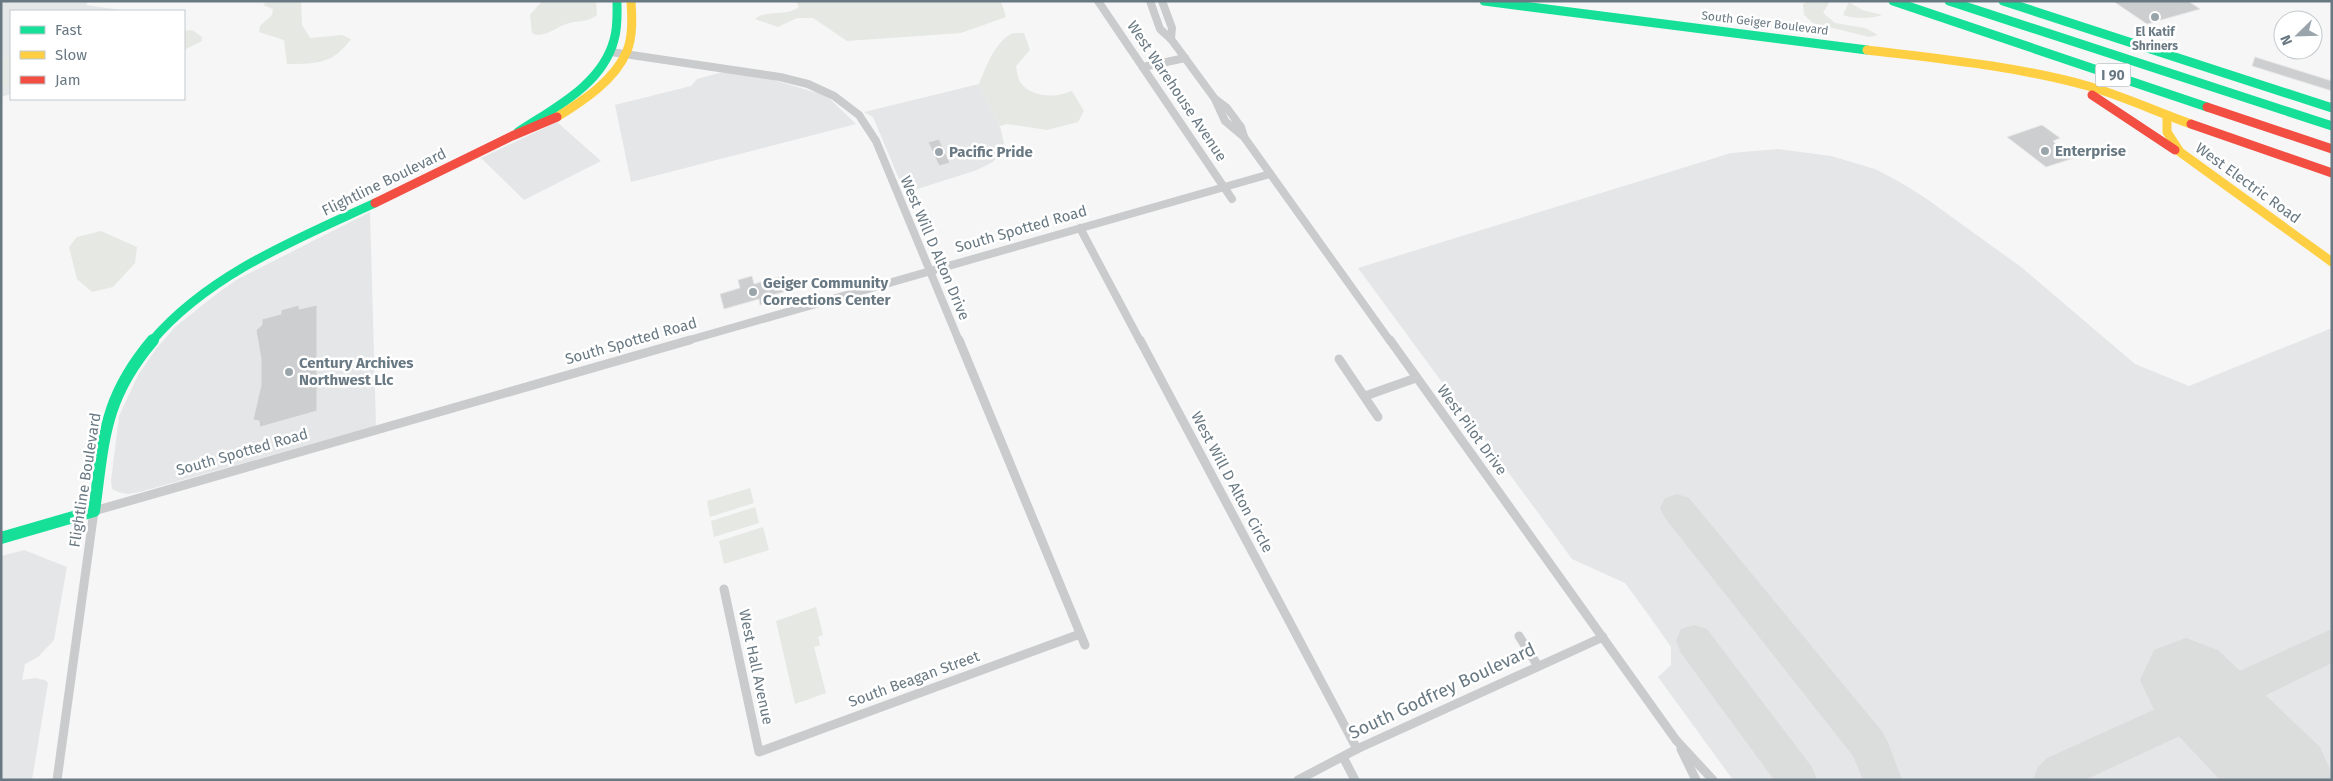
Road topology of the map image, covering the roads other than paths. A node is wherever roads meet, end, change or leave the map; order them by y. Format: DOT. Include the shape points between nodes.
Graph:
graph roads {
  1 [pos="617,1"];
  2 [pos="631,1"];
  3 [pos="1098,1"];
  4 [pos="1150,1"];
  5 [pos="1162,1"];
  6 [pos="1484,1"];
  7 [pos="1893,1"];
  8 [pos="1949,1"];
  9 [pos="2003,1"];
  10 [pos="1171,38"];
  11 [pos="611,52"];
  12 [pos="626,54"];
  13 [pos="1184,58"];
  14 [pos="1143,67"];
  15 [pos="2042,74"];
  16 [pos="2090,94"];
  17 [pos="2332,108"];
  18 [pos="2167,116"];
  19 [pos="2332,126"];
  20 [pos="512,136"];
  21 [pos="2332,149"];
  22 [pos="2180,152"];
  23 [pos="2332,172"];
  24 [pos="1270,174"];
  25 [pos="1224,188"];
  26 [pos="1232,198"];
  27 [pos="1080,228"];
  28 [pos="2332,262"];
  29 [pos="930,270"];
  30 [pos="1339,359"];
  31 [pos="1416,378"];
  32 [pos="1365,396"];
  33 [pos="1378,417"];
  34 [pos="94,511"];
  35 [pos="1,538"];
  36 [pos="724,589"];
  37 [pos="1080,634"];
  38 [pos="1519,636"];
  39 [pos="1603,637"];
  40 [pos="1085,645"];
  41 [pos="1538,666"];
  42 [pos="1676,740"];
  43 [pos="1357,749"];
  44 [pos="759,752"];
  45 [pos="1343,757"];
  46 [pos="57,780"];
  47 [pos="1298,780"];
  48 [pos="1355,780"];
  49 [pos="1696,780"];
  50 [pos="1713,780"];
  1 -- 11 [label="main road, Flightline Boulevard" via="618,28"];
  2 -- 12 [label="main road, Flightline Boulevard" via="633,24"];
  3 -- 14 [label="street, West Warehouse Avenue"];
  4 -- 10 [label="street, West Pilot Drive" via="1160,29"];
  5 -- 10 [label="street, West Pilot Drive" via="1172,28"];
  6 -- 15 [label="main road, South Geiger Boulevard"];
  7 -- 21 [label="main road, I 90"];
  8 -- 19 [label="main road, I 90"];
  9 -- 17 [label="main road"];
  10 -- 13 [label="street, West Pilot Drive"];
  11 -- 12 [label="street, West Will D Alton Drive"];
  11 -- 20 [label="main road, Flightline Boulevard" via="595,75 578,91"];
  12 -- 20 [label="main road, Flightline Boulevard" via="586,98 548,123"];
  12 -- 29 [label="street, West Will D Alton Drive" via="780,77 808,84 834,96 859,115 876,141"];
  13 -- 14 [label="street"];
  13 -- 24 [label="street, West Pilot Drive" via="1215,99 1217,110 1230,129 1244,138"];
  14 -- 25 [label="street, West Warehouse Avenue"];
  15 -- 16 [label="main road, South Geiger Boulevard"];
  15 -- 18 [label="main road, South Geiger Boulevard" via="2086,86"];
  16 -- 18 [label="main road, South Geiger Boulevard"];
  16 -- 22 [label="main road"];
  18 -- 22 [label="main road, West Electric Road" via="2164,128"];
  18 -- 23 [label="main road, South Geiger Boulevard"];
  20 -- 34 [label="main road, Flightline Boulevard" via="257,261 215,286 171,322 122,382 108,418"];
  22 -- 28 [label="main road, West Electric Road"];
  24 -- 25 [label="street, South Spotted Road"];
  24 -- 31 [label="street, West Pilot Drive"];
  25 -- 26 [label="street, West Warehouse Avenue"];
  25 -- 27 [label="street, South Spotted Road"];
  27 -- 29 [label="street, South Spotted Road"];
  27 -- 43 [label="street, West Will D Alton Circle"];
  29 -- 34 [label="street, South Spotted Road"];
  29 -- 37 [label="street, West Will D Alton Drive"];
  30 -- 32 [label="street"];
  31 -- 32 [label="street"];
  31 -- 39 [label="street, West Pilot Drive"];
  32 -- 33 [label="street"];
  34 -- 35 [label="main road, South Spotted Road"];
  34 -- 46 [label="street, Flightline Boulevard"];
  36 -- 44 [label="street, West Hall Avenue"];
  37 -- 40 [label="street, West Will D Alton Drive"];
  37 -- 44 [label="street, South Beagan Street"];
  38 -- 41 [label="street"];
  39 -- 41 [label="street, South Godfrey Boulevard"];
  39 -- 42 [label="street, West Pilot Drive"];
  41 -- 43 [label="street, South Godfrey Boulevard"];
  42 -- 49 [label="street, West Pilot Drive"];
  42 -- 50 [label="street, West Pilot Drive"];
  43 -- 45 [label="street, South Godfrey Boulevard"];
  45 -- 47 [label="street, South Godfrey Boulevard"];
  45 -- 48 [label="street"];
}
